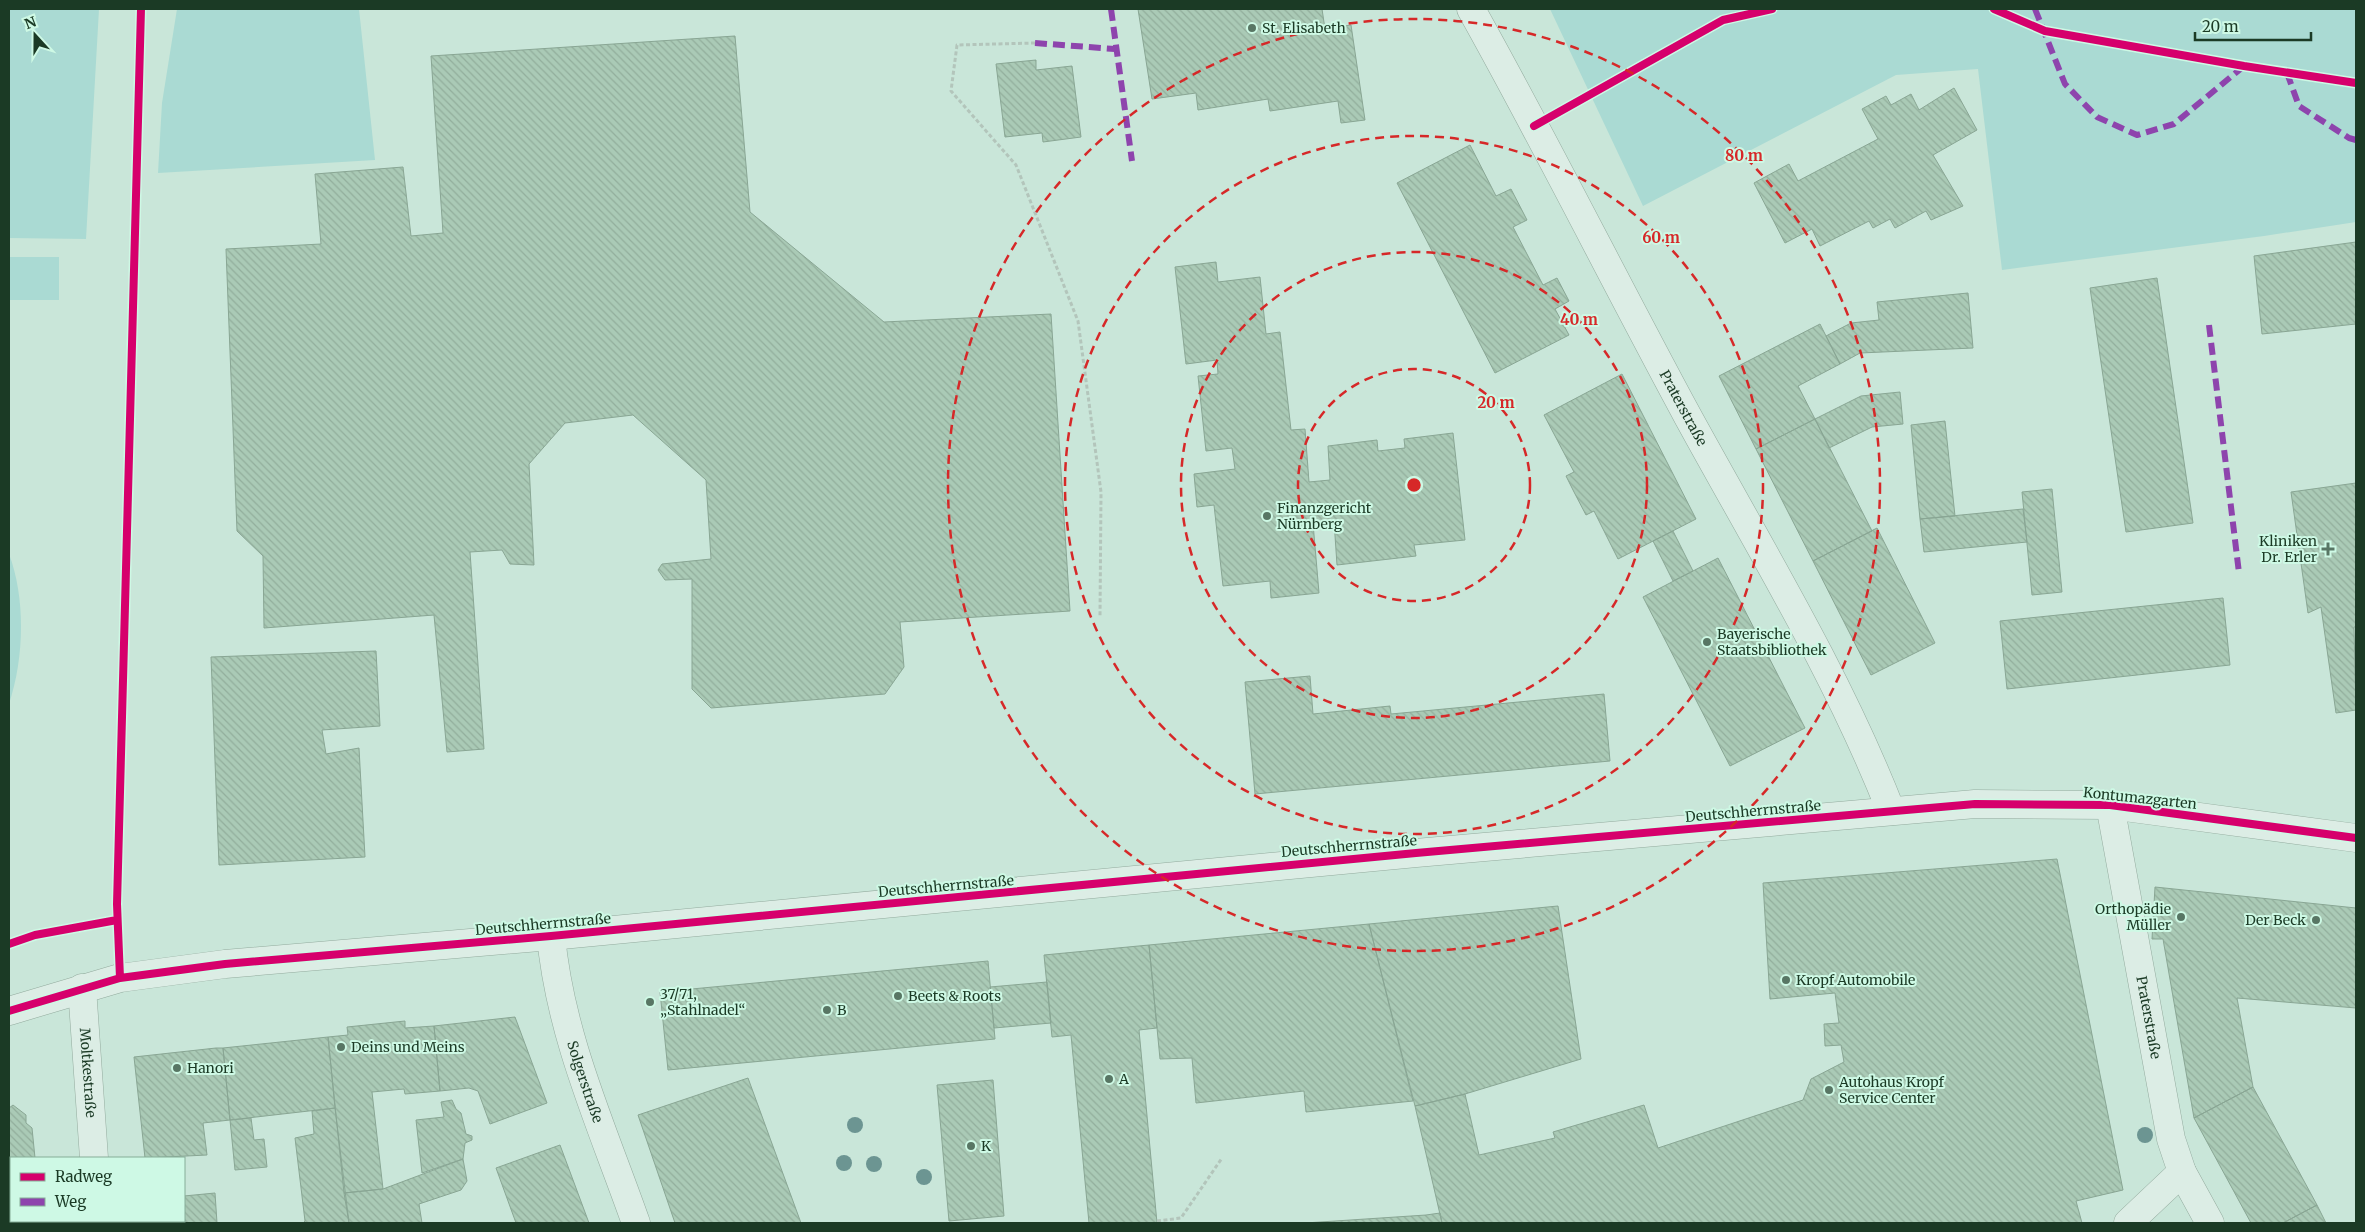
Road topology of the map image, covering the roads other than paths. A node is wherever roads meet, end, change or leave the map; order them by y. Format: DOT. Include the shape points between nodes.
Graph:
graph roads {
  1 [pos="1471,9"];
  2 [pos="2110,805"];
  3 [pos="1891,811"];
  4 [pos="2356,838"];
  5 [pos="551,936"];
  6 [pos="82,988"];
  7 [pos="9,1011"];
  8 [pos="94,1157"];
  9 [pos="2182,1172"];
  10 [pos="636,1223"];
  11 [pos="2128,1223"];
  12 [pos="2210,1223"];
  1 -- 3 [label="street, Praterstraße" via="1649,346 1839,693 1868,752"];
  2 -- 3 [label="street, Kontumazgarten" via="1974,804"];
  2 -- 4 [label="street, Kontumazgarten"];
  2 -- 9 [label="street, Praterstraße" via="2170,1140"];
  3 -- 5 [label="street, Deutschherrnstraße" via="1370,857"];
  5 -- 6 [label="street, Deutschherrnstraße" via="225,964 120,978"];
  5 -- 10 [label="street, Solgerstraße" via="565,1022"];
  6 -- 7 [label="street, Deutschherrnstraße"];
  6 -- 8 [label="street, Moltkestraße"];
  9 -- 11 [label="street"];
  9 -- 12 [label="street, Praterstraße"];
}
